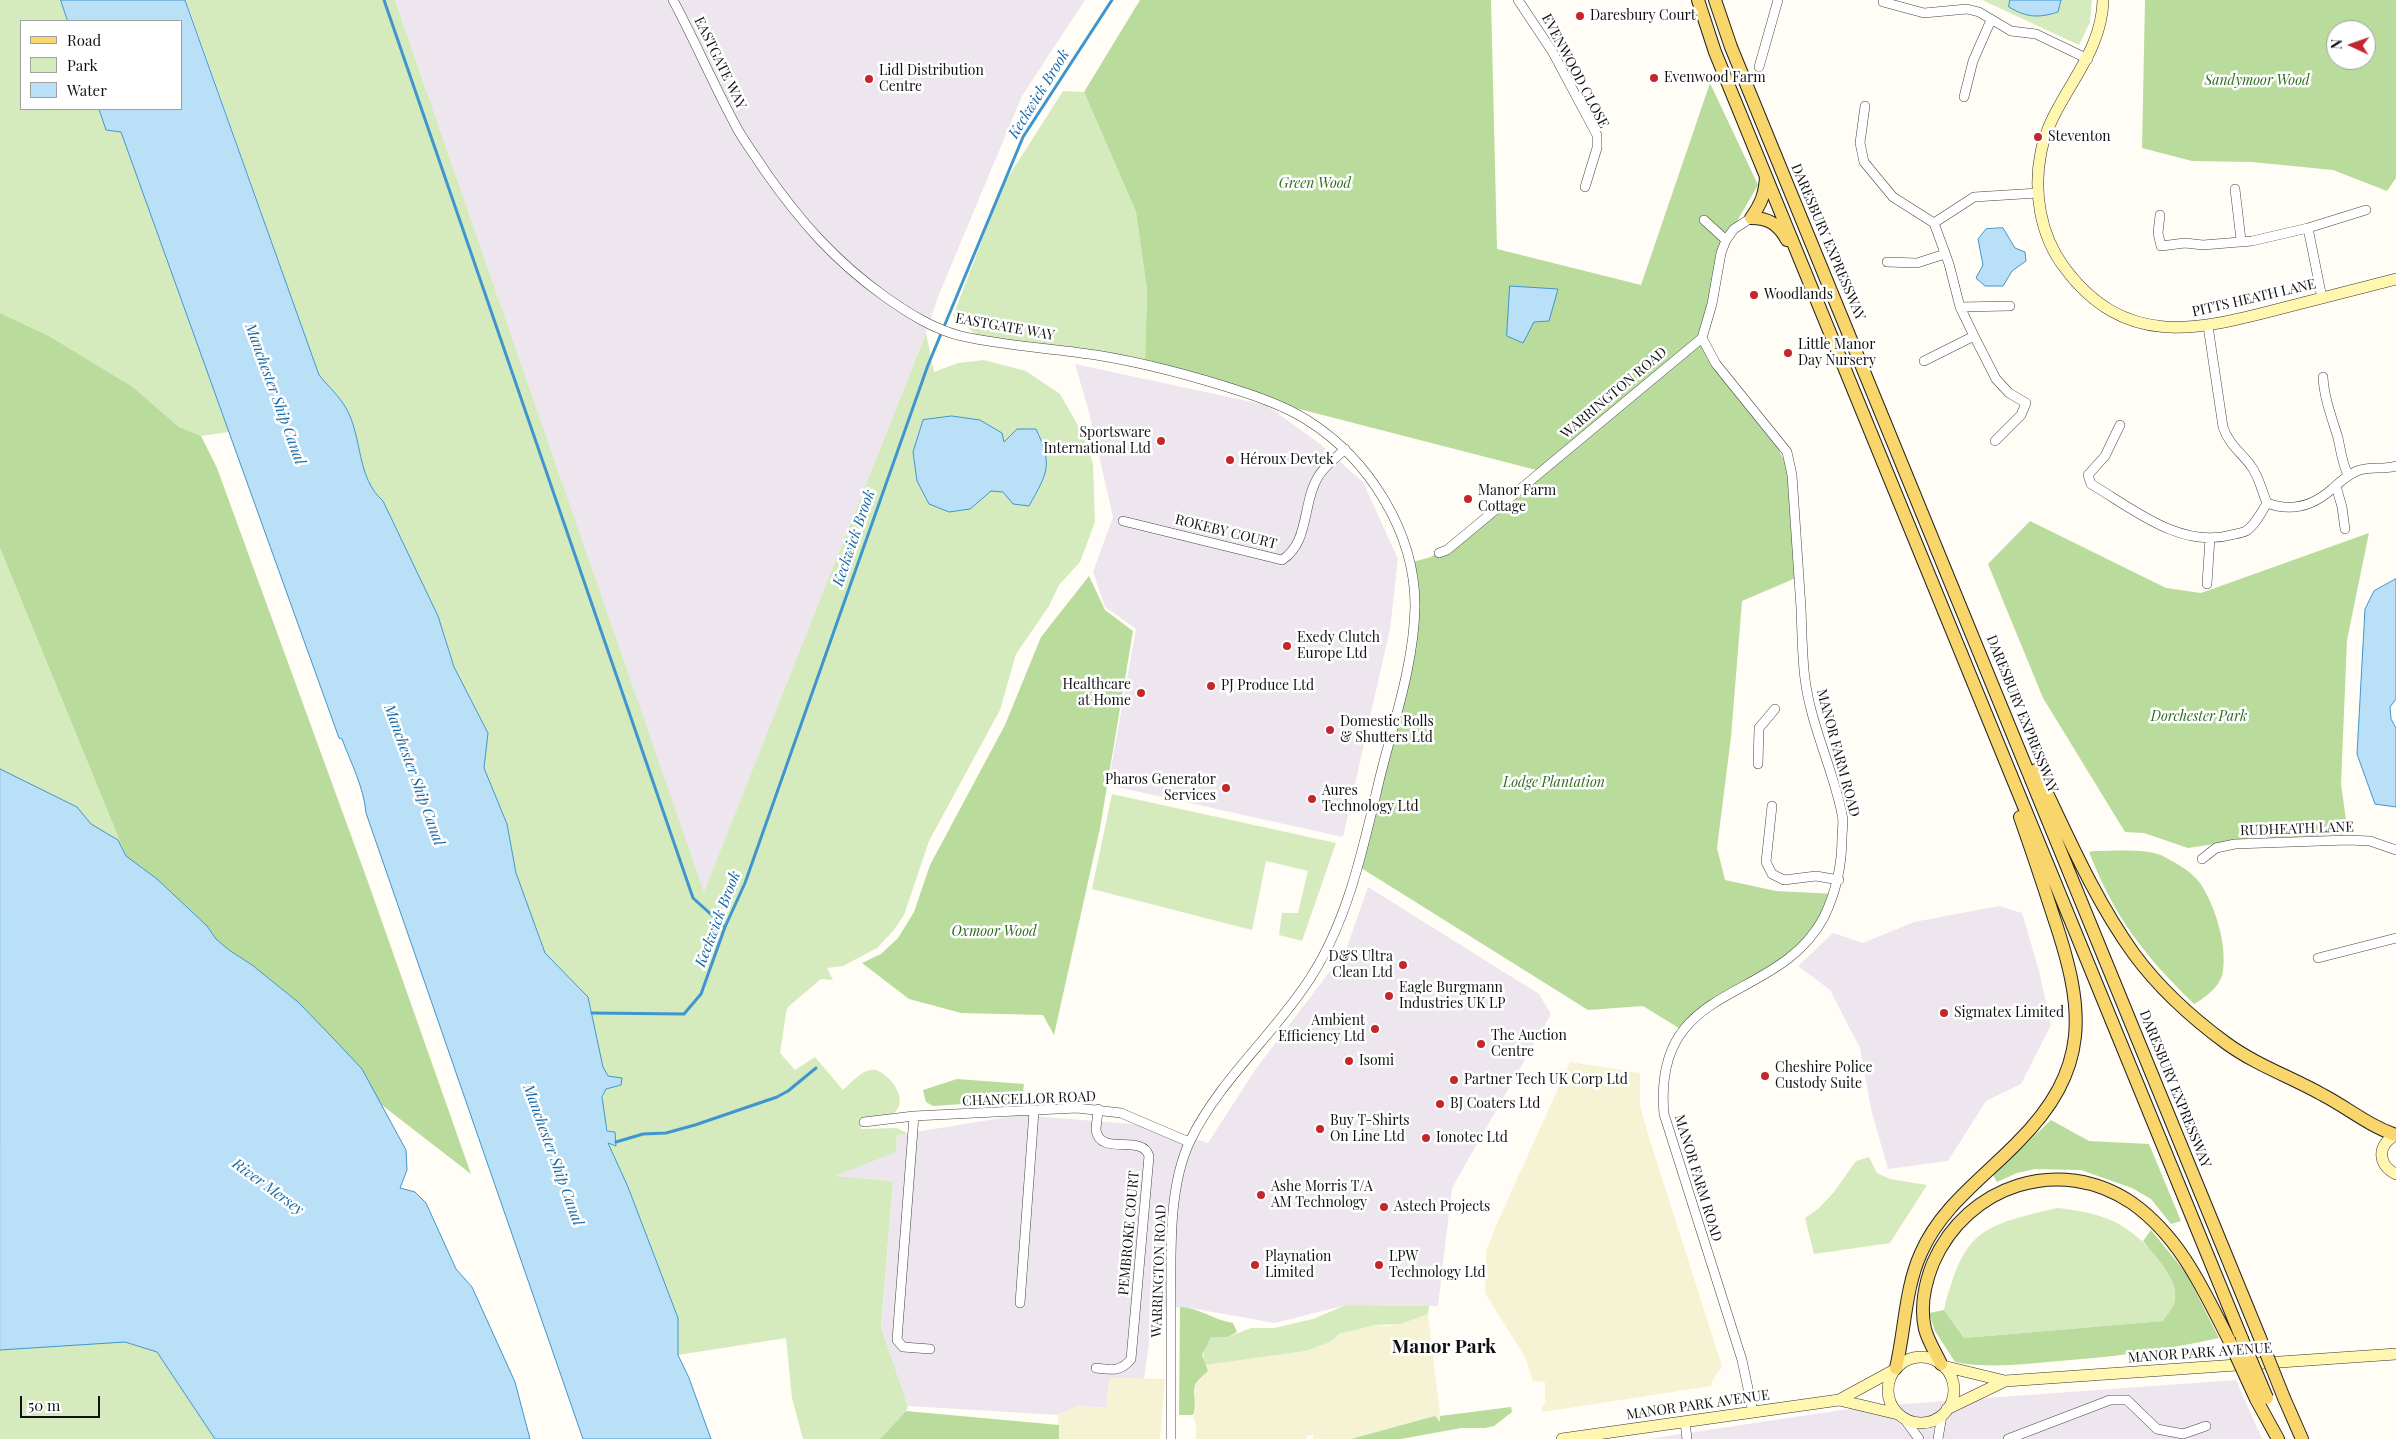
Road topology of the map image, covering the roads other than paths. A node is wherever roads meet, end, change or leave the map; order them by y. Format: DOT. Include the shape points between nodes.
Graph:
graph roads {
  1 [pos="673,0"];
  2 [pos="1518,0"];
  3 [pos="1698,0"];
  4 [pos="1778,0"];
  5 [pos="2103,0"];
  6 [pos="1715,1"];
  7 [pos="1883,2"];
  8 [pos="1991,20"];
  9 [pos="2088,59"];
  10 [pos="1759,67"];
  11 [pos="1964,97"];
  12 [pos="1865,106"];
  13 [pos="1767,175"];
  14 [pos="1586,187"];
  15 [pos="2235,189"];
  16 [pos="2038,193"];
  17 [pos="2366,210"];
  18 [pos="2160,215"];
  19 [pos="1751,218"];
  20 [pos="1704,220"];
  21 [pos="1934,223"];
  22 [pos="2308,228"];
  23 [pos="1726,240"];
  24 [pos="2241,240"];
  25 [pos="1945,254"];
  26 [pos="1887,262"];
  27 [pos="2396,279"];
  28 [pos="2322,298"];
  29 [pos="1819,302"];
  30 [pos="2010,306"];
  31 [pos="1960,307"];
  32 [pos="2208,326"];
  33 [pos="1974,336"];
  34 [pos="1702,338"];
  35 [pos="1924,361"];
  36 [pos="2323,377"];
  37 [pos="2120,425"];
  38 [pos="1995,441"];
  39 [pos="1345,449"];
  40 [pos="2396,466"];
  41 [pos="2348,476"];
  42 [pos="2336,486"];
  43 [pos="2267,504"];
  44 [pos="1123,521"];
  45 [pos="2345,529"];
  46 [pos="2210,538"];
  47 [pos="1439,553"];
  48 [pos="1409,563"];
  49 [pos="2207,584"];
  50 [pos="1982,657"];
  51 [pos="1775,709"];
  52 [pos="1994,732"];
  53 [pos="1758,764"];
  54 [pos="1772,806"];
  55 [pos="2396,850"];
  56 [pos="2202,859"];
  57 [pos="1838,880"];
  58 [pos="2396,938"];
  59 [pos="2318,958"];
  60 [pos="1098,1109"];
  61 [pos="1034,1111"];
  62 [pos="914,1116"];
  63 [pos="864,1122"];
  64 [pos="2396,1135"];
  65 [pos="1189,1142"];
  66 [pos="2396,1174"];
  67 [pos="1020,1303"];
  68 [pos="930,1349"];
  69 [pos="2396,1354"];
  70 [pos="1942,1365"];
  71 [pos="1096,1368"];
  72 [pos="1895,1369"];
  73 [pos="2005,1381"];
  74 [pos="2261,1399"];
  75 [pos="1839,1400"];
  76 [pos="1753,1412"];
  77 [pos="1944,1412"];
  78 [pos="1901,1416"];
  79 [pos="1685,1422"];
  80 [pos="2206,1426"];
  81 [pos="1171,1439"];
  82 [pos="1562,1439"];
  83 [pos="1687,1439"];
  84 [pos="1919,1439"];
  85 [pos="1938,1439"];
  86 [pos="2008,1439"];
  87 [pos="2278,1439"];
  88 [pos="2283,1439"];
  89 [pos="2302,1439"];
  1 -- 39 [label="street, EASTGATE WAY" via="739,133 796,215 856,275 910,314 959,336 1098,355 1204,379 1276,403 1309,421"];
  2 -- 14 [label="street, EVENWOOD CLOSE" via="1552,51 1597,135 1597,148"];
  3 -- 13 [label="main road" via="1715,52"];
  4 -- 10 [label="street"];
  5 -- 9 [label="street, PITTS HEATH LANE" via="2097,37"];
  6 -- 50 [label="main road, DARESBURY EXPRESSWAY" via="1731,47"];
  7 -- 8 [label="street" via="1924,13 1967,9"];
  8 -- 9 [label="street" via="2010,30 2036,34"];
  8 -- 11 [label="street" via="1973,62"];
  9 -- 16 [label="street, PITTS HEATH LANE" via="2050,126 2041,151"];
  12 -- 21 [label="street" via="1860,142 1864,162 1893,197"];
  13 -- 19 [label="main road" via="1766,190"];
  13 -- 29 [label="main road"];
  15 -- 24 [label="street"];
  16 -- 21 [label="street" via="1974,197"];
  16 -- 32 [label="street, PITTS HEATH LANE" via="2046,232 2056,257 2070,276 2094,298 2121,315 2145,324 2171,328"];
  17 -- 22 [label="street"];
  18 -- 24 [label="street" via="2158,233 2161,246 2184,243 2203,246"];
  19 -- 23 [label="street" via="1734,229"];
  19 -- 29 [label="main road" via="1761,218 1777,225"];
  20 -- 23 [label="street"];
  21 -- 25 [label="street"];
  22 -- 24 [label="street" via="2252,241"];
  22 -- 28 [label="street"];
  23 -- 34 [label="street"];
  25 -- 26 [label="street" via="1916,263"];
  25 -- 31 [label="street"];
  27 -- 28 [label="street, PITTS HEATH LANE"];
  28 -- 32 [label="street, PITTS HEATH LANE"];
  29 -- 52 [label="main road"];
  30 -- 31 [label="street"];
  31 -- 33 [label="street"];
  32 -- 43 [label="street" via="2226,438 2252,467"];
  33 -- 35 [label="street"];
  33 -- 38 [label="street" via="1996,379 2009,393 2026,403 2021,415"];
  34 -- 47 [label="street, WARRINGTON ROAD" via="1510,499"];
  34 -- 57 [label="street, MANOR FARM ROAD" via="1716,364 1787,452 1792,475 1805,680 1843,816 1842,863"];
  36 -- 41 [label="street" via="2342,463"];
  37 -- 46 [label="street" via="2105,456 2088,476 2091,484 2144,518 2166,528"];
  39 -- 44 [label="street, ROKEBY COURT" via="1317,478 1301,536 1292,554 1282,560"];
  39 -- 48 [label="street, EASTGATE WAY" via="1384,499"];
  40 -- 41 [label="street" via="2359,470"];
  41 -- 42 [label="street"];
  42 -- 43 [label="street" via="2296,508"];
  42 -- 45 [label="street"];
  43 -- 46 [label="street" via="2246,531"];
  46 -- 49 [label="street"];
  48 -- 65 [label="street, WARRINGTON ROAD" via="1415,603 1411,654 1358,866 1344,906 1310,980 1218,1097"];
  50 -- 64 [label="main road" via="2094,890 2134,955 2167,993 2228,1044 2378,1129"];
  50 -- 89 [label="main road, DARESBURY EXPRESSWAY, bridge"];
  51 -- 53 [label="street" via="1760,728"];
  52 -- 72 [label="main road" via="2069,962 2078,1022 2075,1043 2065,1076 2047,1110 1944,1215 1932,1232 1913,1276"];
  52 -- 74 [label="main road, bridge" via="2242,1339"];
  54 -- 57 [label="street" via="1766,862 1772,874 1784,880 1816,876"];
  55 -- 56 [label="street, RUDHEATH LANE" via="2370,841 2348,840 2235,844 2216,848"];
  57 -- 76 [label="street, MANOR FARM ROAD" via="1822,919 1799,950 1709,1005 1682,1030 1665,1068 1662,1090 1664,1114 1742,1360"];
  58 -- 59 [label="street"];
  60 -- 61 [label="street, CHANCELLOR ROAD"];
  60 -- 65 [label="street, CHANCELLOR ROAD" via="1121,1113"];
  60 -- 71 [label="street, PEMBROKE COURT" via="1096,1130 1103,1140 1109,1144 1142,1146 1149,1156 1131,1359 1117,1370"];
  61 -- 62 [label="street, CHANCELLOR ROAD"];
  61 -- 67 [label="street"];
  62 -- 63 [label="street, CHANCELLOR ROAD"];
  62 -- 68 [label="street" via="897,1340 903,1347"];
  64 -- 66 [label="street" via="2386,1142 2381,1154 2385,1166"];
  65 -- 81 [label="street, WARRINGTON ROAD" via="1173,1209"];
  69 -- 73 [label="street, MANOR PARK AVENUE"];
  70 -- 72 [label="street" via="1923,1357 1913,1358"];
  70 -- 73 [label="street, MANOR PARK AVENUE"];
  70 -- 74 [label="main road, bridge" via="1926,1330 1924,1293 1930,1270 1953,1228 1972,1209 1994,1195 2024,1183 2051,1179 2080,1181 2105,1188 2158,1224 2180,1251"];
  70 -- 77 [label="street" via="1953,1382 1953,1392"];
  72 -- 75 [label="street, MANOR PARK AVENUE"];
  72 -- 78 [label="street" via="1890,1379 1889,1398"];
  73 -- 77 [label="street, MANOR PARK AVENUE"];
  74 -- 87 [label="main road"];
  74 -- 88 [label="main road"];
  75 -- 76 [label="street, MANOR PARK AVENUE"];
  75 -- 78 [label="street, MANOR PARK AVENUE"];
  76 -- 79 [label="street, MANOR PARK AVENUE"];
  77 -- 78 [label="street" via="1923,1422 1912,1422"];
  77 -- 85 [label="street"];
  78 -- 84 [label="street"];
  79 -- 82 [label="street, MANOR PARK AVENUE"];
  79 -- 83 [label="street"];
  80 -- 86 [label="street" via="2183,1434 2157,1429 2127,1400 2110,1400"];
}
